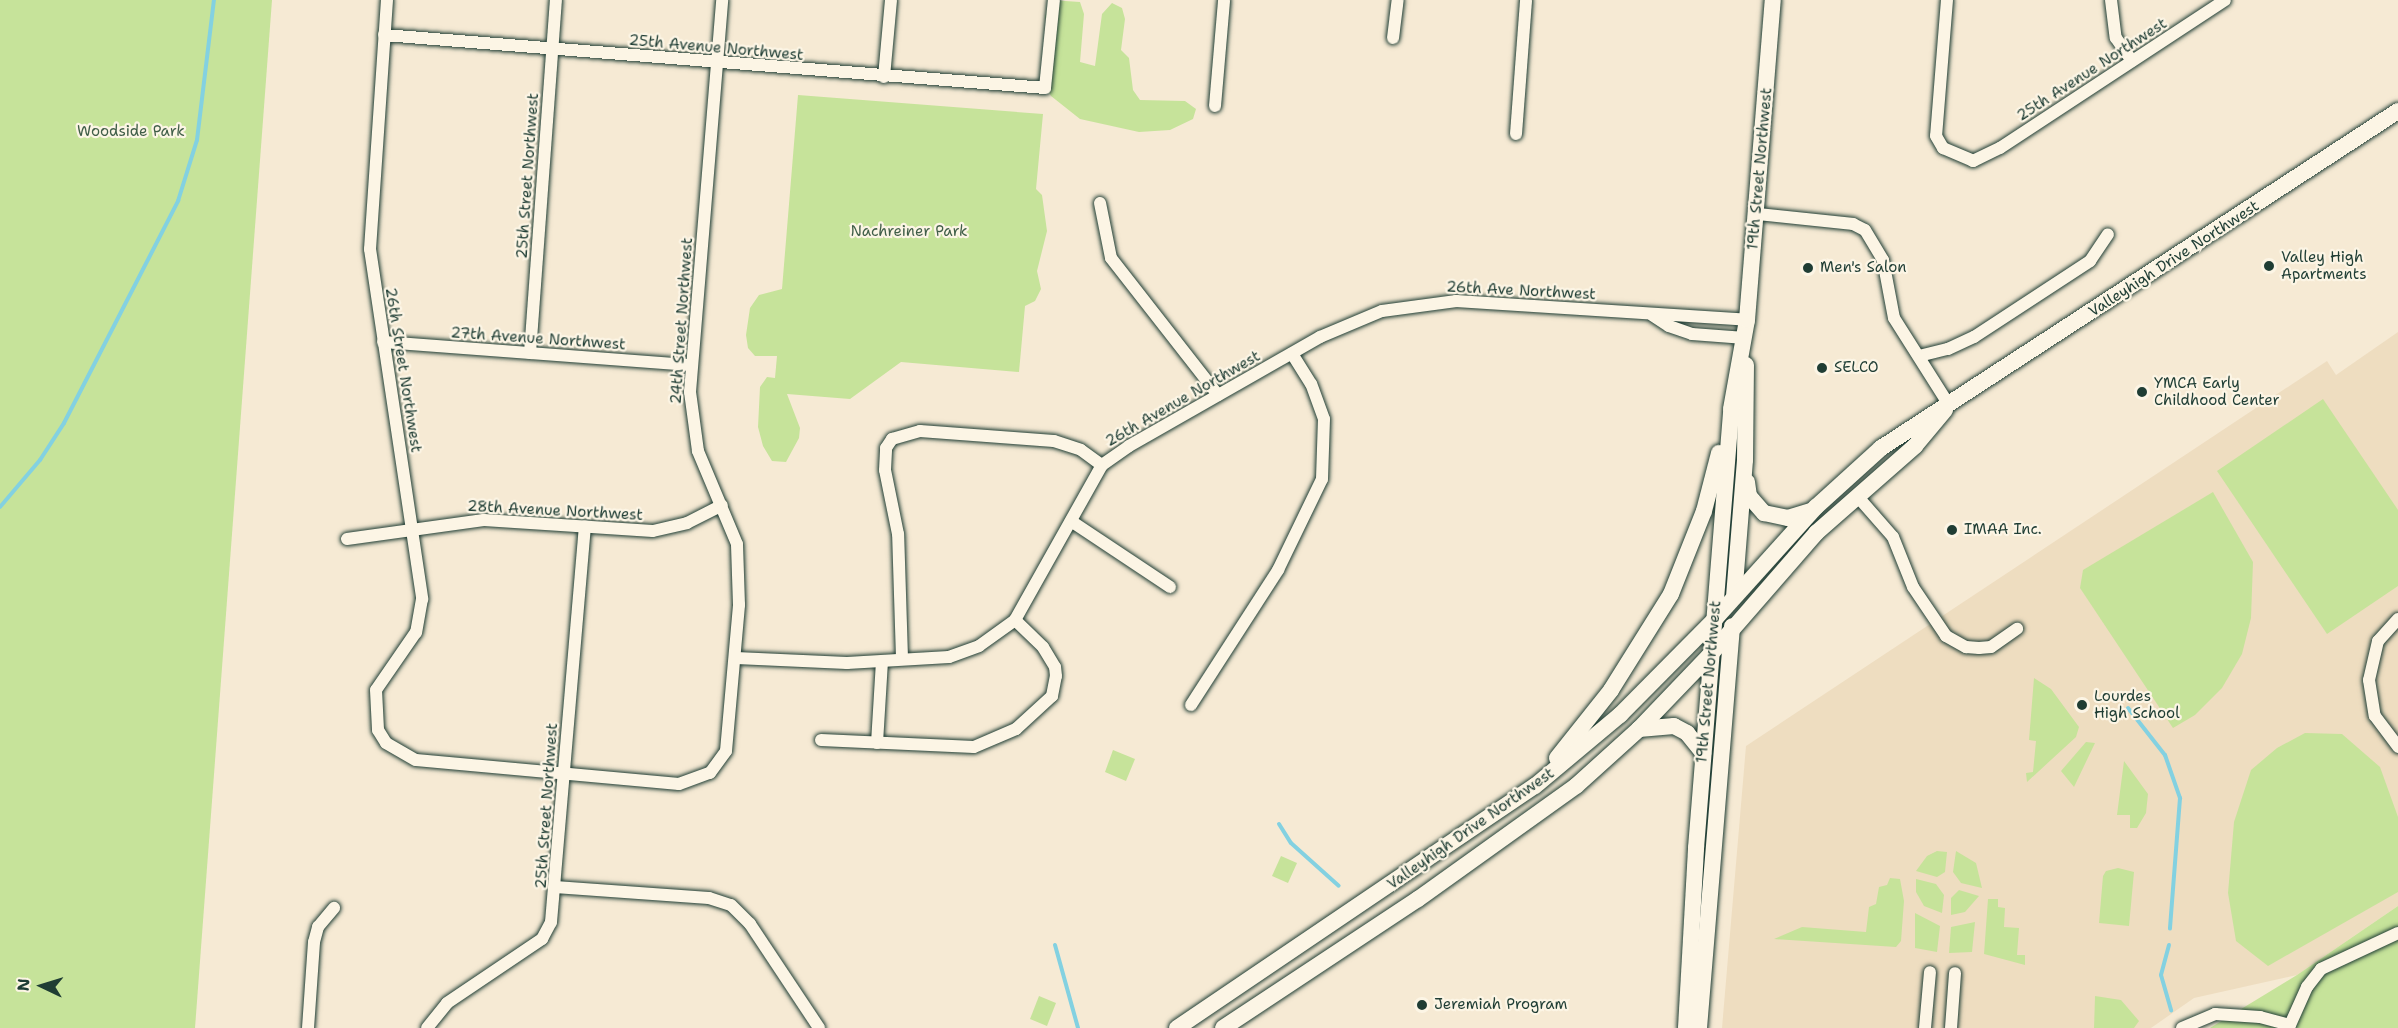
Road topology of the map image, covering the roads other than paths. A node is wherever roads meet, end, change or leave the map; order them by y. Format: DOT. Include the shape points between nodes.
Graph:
graph roads {
  1 [pos="387,0"];
  2 [pos="556,0"];
  3 [pos="722,0"];
  4 [pos="891,0"];
  5 [pos="1054,0"];
  6 [pos="1224,0"];
  7 [pos="1398,0"];
  8 [pos="1526,0"];
  9 [pos="1773,0"];
  10 [pos="1947,0"];
  11 [pos="2111,0"];
  12 [pos="2226,0"];
  13 [pos="384,35"];
  14 [pos="1394,38"];
  15 [pos="552,48"];
  16 [pos="2132,61"];
  17 [pos="717,63"];
  18 [pos="884,77"];
  19 [pos="1215,106"];
  20 [pos="2398,111"];
  21 [pos="1515,134"];
  22 [pos="1100,203"];
  23 [pos="1758,214"];
  24 [pos="2108,234"];
  25 [pos="1651,314"];
  26 [pos="1747,320"];
  27 [pos="1745,338"];
  28 [pos="383,342"];
  29 [pos="530,353"];
  30 [pos="1292,353"];
  31 [pos="1919,356"];
  32 [pos="691,365"];
  33 [pos="1218,395"];
  34 [pos="1949,405"];
  35 [pos="1731,409"];
  36 [pos="1745,460"];
  37 [pos="1102,465"];
  38 [pos="1858,497"];
  39 [pos="722,505"];
  40 [pos="1816,507"];
  41 [pos="1071,521"];
  42 [pos="585,526"];
  43 [pos="414,527"];
  44 [pos="346,539"];
  45 [pos="1170,587"];
  46 [pos="1734,594"];
  47 [pos="2398,619"];
  48 [pos="1015,620"];
  49 [pos="1715,620"];
  50 [pos="1732,628"];
  51 [pos="2017,629"];
  52 [pos="1710,655"];
  53 [pos="736,658"];
  54 [pos="902,658"];
  55 [pos="882,661"];
  56 [pos="1191,705"];
  57 [pos="1639,729"];
  58 [pos="821,740"];
  59 [pos="877,743"];
  60 [pos="2398,747"];
  61 [pos="1703,753"];
  62 [pos="564,773"];
  63 [pos="1535,786"];
  64 [pos="555,887"];
  65 [pos="334,908"];
  66 [pos="2398,933"];
  67 [pos="1930,972"];
  68 [pos="1955,974"];
  69 [pos="308,1028"];
  70 [pos="427,1028"];
  71 [pos="819,1028"];
  72 [pos="1177,1028"];
  73 [pos="1223,1028"];
  74 [pos="1686,1028"];
  75 [pos="1699,1028"];
  76 [pos="1925,1028"];
  77 [pos="1951,1028"];
  78 [pos="2182,1028"];
  1 -- 13 [label="street, 26th Street Northwest"];
  2 -- 15 [label="street, 25th Street Northwest"];
  3 -- 17 [label="street, 24th Street Northwest"];
  4 -- 18 [label="street"];
  5 -- 18 [label="street, 25th Avenue Northwest" via="1045,88"];
  6 -- 19 [label="street"];
  7 -- 14 [label="street"];
  8 -- 21 [label="street"];
  9 -- 23 [label="main road, 19th Street Northwest"];
  10 -- 16 [label="street, 25th Avenue Northwest" via="1936,136 1943,148 1973,162"];
  11 -- 16 [label="street" via="2116,38"];
  12 -- 16 [label="street, 25th Avenue Northwest"];
  13 -- 15 [label="street, 25th Avenue Northwest"];
  13 -- 28 [label="street, 26th Street Northwest" via="370,228"];
  15 -- 17 [label="street, 25th Avenue Northwest"];
  15 -- 29 [label="street, 25th Street Northwest"];
  17 -- 18 [label="street, 25th Avenue Northwest"];
  17 -- 32 [label="street, 24th Street Northwest"];
  20 -- 34 [label="main road, Valleyhigh Drive Northwest"];
  22 -- 33 [label="street" via="1107,248 1120,272"];
  23 -- 26 [label="main road, 19th Street Northwest"];
  23 -- 31 [label="street" via="1831,221 1865,230 1883,260 1894,318"];
  24 -- 31 [label="street" via="2090,261 1974,337"];
  25 -- 26 [label="street, 26th Ave Northwest"];
  25 -- 27 [label="street, 26th Ave Northwest" via="1692,334"];
  25 -- 30 [label="street, 26th Ave Northwest" via="1431,301 1358,319"];
  26 -- 27 [label="main road, 19th Street Northwest"];
  27 -- 35 [label="main road, 19th Street Northwest"];
  27 -- 36 [label="main road, 19th Street Northwest"];
  28 -- 29 [label="street, 27th Avenue Northwest"];
  28 -- 43 [label="street, 26th Street Northwest"];
  29 -- 32 [label="street, 27th Avenue Northwest"];
  30 -- 33 [label="street, 26th Avenue Northwest"];
  30 -- 56 [label="street" via="1311,384 1324,419 1322,479 1278,570"];
  31 -- 34 [label="street"];
  32 -- 39 [label="street, 24th Street Northwest" via="694,434"];
  33 -- 37 [label="street, 26th Avenue Northwest"];
  34 -- 38 [label="main road, Valleyhigh Drive Northwest" via="1915,446"];
  34 -- 40 [label="main road, Valleyhigh Drive Northwest" via="1881,448"];
  35 -- 49 [label="main road, 19th Street Northwest"];
  35 -- 63 [label="main road" via="1704,511 1671,594 1611,690"];
  36 -- 40 [label="main road" via="1749,496 1764,513 1788,518"];
  36 -- 46 [label="main road, 19th Street Northwest"];
  37 -- 41 [label="street, 26th Avenue Northwest"];
  37 -- 54 [label="street" via="1081,450 1054,441 920,431 892,439 886,448 885,470 898,534"];
  38 -- 50 [label="main road, Valleyhigh Drive Northwest" via="1816,533"];
  38 -- 51 [label="street" via="1893,537 1913,586 1946,636 1966,647 1991,647"];
  39 -- 42 [label="street, 28th Avenue Northwest" via="687,523 661,530"];
  39 -- 53 [label="street, 24th Street Northwest" via="734,530 739,558"];
  40 -- 46 [label="main road, Valleyhigh Drive Northwest"];
  41 -- 45 [label="street"];
  41 -- 48 [label="street, 26th Avenue Northwest"];
  42 -- 43 [label="street, 28th Avenue Northwest" via="484,520"];
  42 -- 62 [label="street, 25th Street Northwest"];
  43 -- 44 [label="street, 28th Avenue Northwest"];
  43 -- 62 [label="street, 26th Street Northwest" via="421,577 420,620 376,690 378,730 386,743 416,760"];
  46 -- 49 [label="main road, Valleyhigh Drive Northwest"];
  46 -- 50 [label="main road, 19th Street Northwest"];
  47 -- 60 [label="street" via="2378,641 2369,680 2375,716"];
  48 -- 54 [label="street, 26th Avenue Northwest" via="1003,633 964,654"];
  48 -- 59 [label="street" via="1042,647 1055,667 1054,689 1040,710 1000,738 974,747"];
  49 -- 52 [label="main road, 19th Street Northwest"];
  49 -- 63 [label="main road, Valleyhigh Drive Northwest" via="1620,715"];
  50 -- 52 [label="main road, Valleyhigh Drive Northwest"];
  50 -- 75 [label="main road, 19th Street Northwest"];
  52 -- 57 [label="main road, Valleyhigh Drive Northwest"];
  52 -- 61 [label="main road, 19th Street Northwest"];
  53 -- 55 [label="street, 26th Avenue Northwest" via="829,663"];
  53 -- 62 [label="street, 24th Street Northwest" via="728,744 710,773 679,784"];
  54 -- 55 [label="street, 26th Avenue Northwest"];
  55 -- 59 [label="street"];
  57 -- 61 [label="main road" via="1674,726 1687,733"];
  57 -- 73 [label="main road, Valleyhigh Drive Northwest" via="1576,786 1521,828"];
  58 -- 59 [label="street"];
  61 -- 74 [label="main road, 19th Street Northwest"];
  62 -- 64 [label="street, 25th Street Northwest"];
  63 -- 72 [label="main road, Valleyhigh Drive Northwest"];
  64 -- 70 [label="street, 25th Street Northwest" via="551,922 542,939 447,1003"];
  64 -- 71 [label="street" via="709,898 731,905 750,924"];
  65 -- 69 [label="street" via="318,927 314,942"];
  66 -- 78 [label="street" via="2321,969 2307,987 2290,1025 2260,1017 2215,1014"];
  67 -- 76 [label="street"];
  68 -- 77 [label="street"];
}
